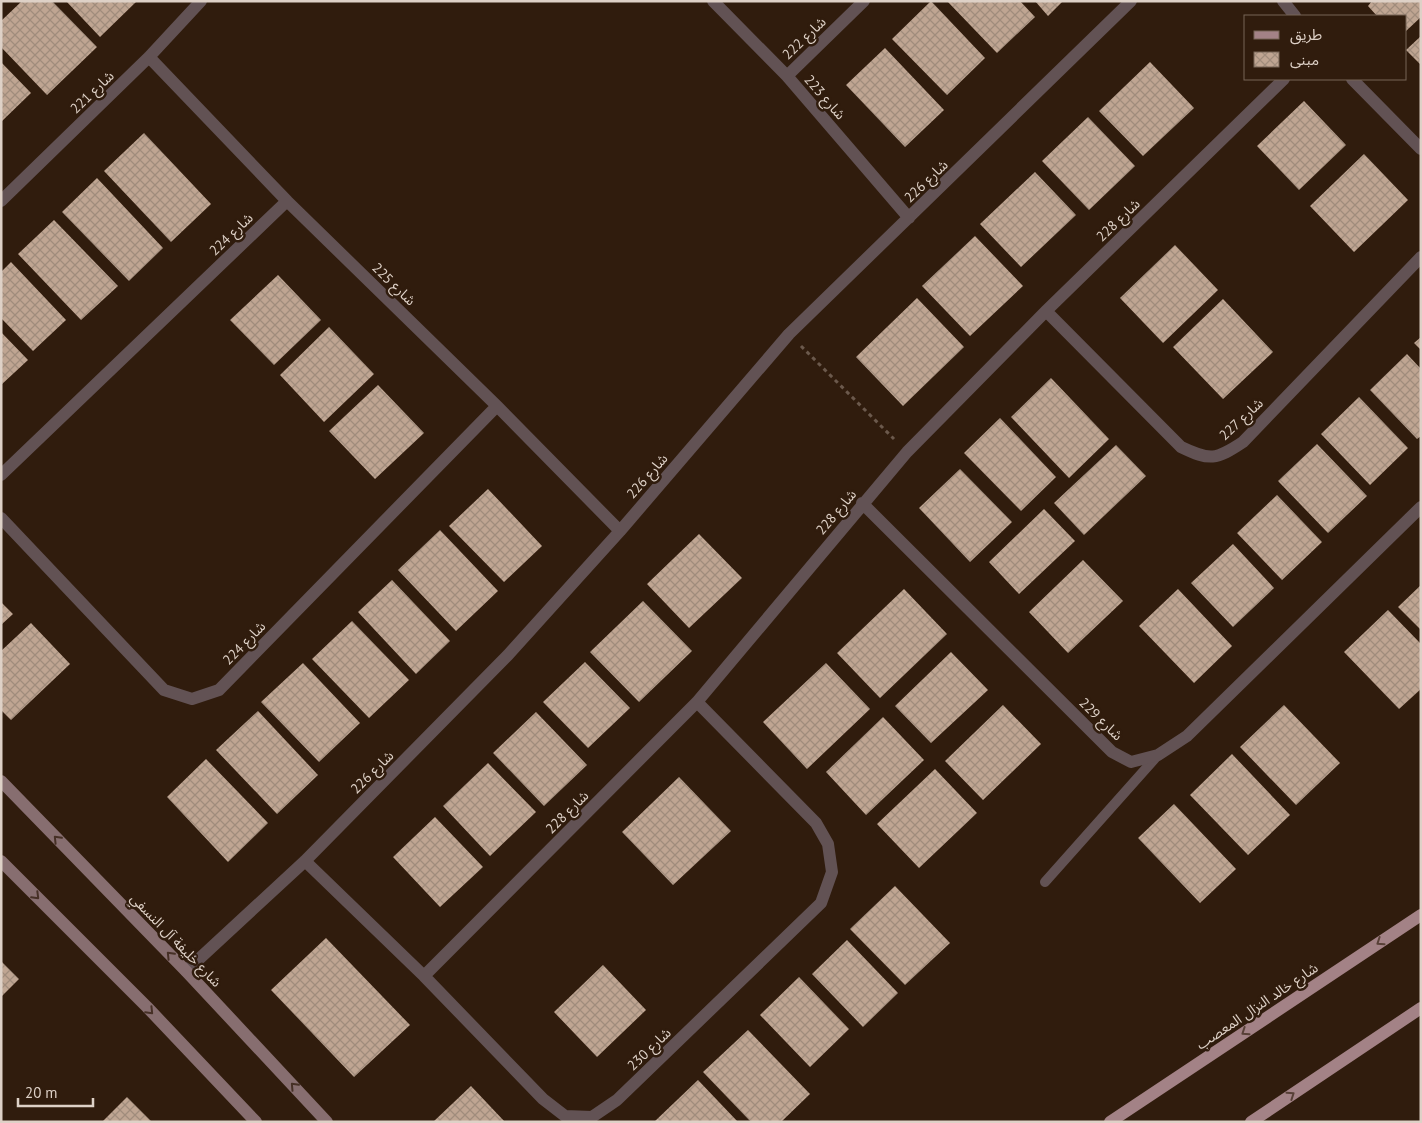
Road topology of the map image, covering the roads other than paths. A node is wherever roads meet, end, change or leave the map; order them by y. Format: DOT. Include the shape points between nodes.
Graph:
graph roads {
  1 [pos="201,1"];
  2 [pos="713,1"];
  3 [pos="864,1"];
  4 [pos="1131,1"];
  5 [pos="1283,1"];
  6 [pos="1294,15"];
  7 [pos="150,57"];
  8 [pos="787,76"];
  9 [pos="1283,80"];
  10 [pos="1353,80"];
  11 [pos="1421,149"];
  12 [pos="287,200"];
  13 [pos="1,201"];
  14 [pos="909,218"];
  15 [pos="1421,257"];
  16 [pos="1046,311"];
  17 [pos="497,406"];
  18 [pos="1,475"];
  19 [pos="862,504"];
  20 [pos="1421,507"];
  21 [pos="1,518"];
  22 [pos="620,531"];
  23 [pos="697,702"];
  24 [pos="1158,755"];
  25 [pos="1,781"];
  26 [pos="305,860"];
  27 [pos="1,861"];
  28 [pos="1045,882"];
  29 [pos="1421,915"];
  30 [pos="186,971"];
  31 [pos="424,976"];
  32 [pos="1421,1008"];
  33 [pos="256,1122"];
  34 [pos="327,1122"];
  35 [pos="1110,1122"];
  36 [pos="1251,1122"];
  1 -- 7 [label="street, شارع 221"];
  2 -- 8 [label="street, شارع 223"];
  3 -- 8 [label="street, شارع 222"];
  4 -- 14 [label="street, شارع 226"];
  5 -- 6 [label="street"];
  7 -- 12 [label="street, شارع 225"];
  7 -- 13 [label="street, شارع 221"];
  8 -- 14 [label="street, شارع 223"];
  9 -- 16 [label="street, شارع 228"];
  10 -- 11 [label="street"];
  12 -- 17 [label="street, شارع 225"];
  12 -- 18 [label="street, شارع 224"];
  14 -- 22 [label="street, شارع 226" via="789,334"];
  15 -- 16 [label="street, شارع 227" via="1243,442 1224,455 1202,456 1181,447"];
  16 -- 19 [label="street, شارع 228" via="907,452"];
  17 -- 21 [label="street, شارع 224" via="219,690 192,699 164,690"];
  17 -- 22 [label="street, شارع 225"];
  19 -- 23 [label="street, شارع 228"];
  19 -- 24 [label="street, شارع 229" via="1112,752 1131,762"];
  20 -- 24 [label="street, شارع 229" via="1187,736"];
  22 -- 26 [label="street, شارع 226" via="508,654"];
  23 -- 31 [label="street, شارع 228"];
  23 -- 31 [label="street, شارع 230" via="816,822 828,844 832,872 821,903 617,1100 592,1117 566,1116 543,1099"];
  24 -- 28 [label="lane"];
  30 -- 25 [label="street, شارع خليفة آل النسفي, one-way"];
  26 -- 30 [label="street, شارع 226"];
  26 -- 31 [label="street, شارع 230"];
  27 -- 33 [label="street, one-way"];
  29 -- 35 [label="main road, شارع خالد النزال المعصب, one-way"];
  34 -- 30 [label="street, شارع خليفة آل النسفي, one-way"];
  36 -- 32 [label="main road, one-way"];
}
